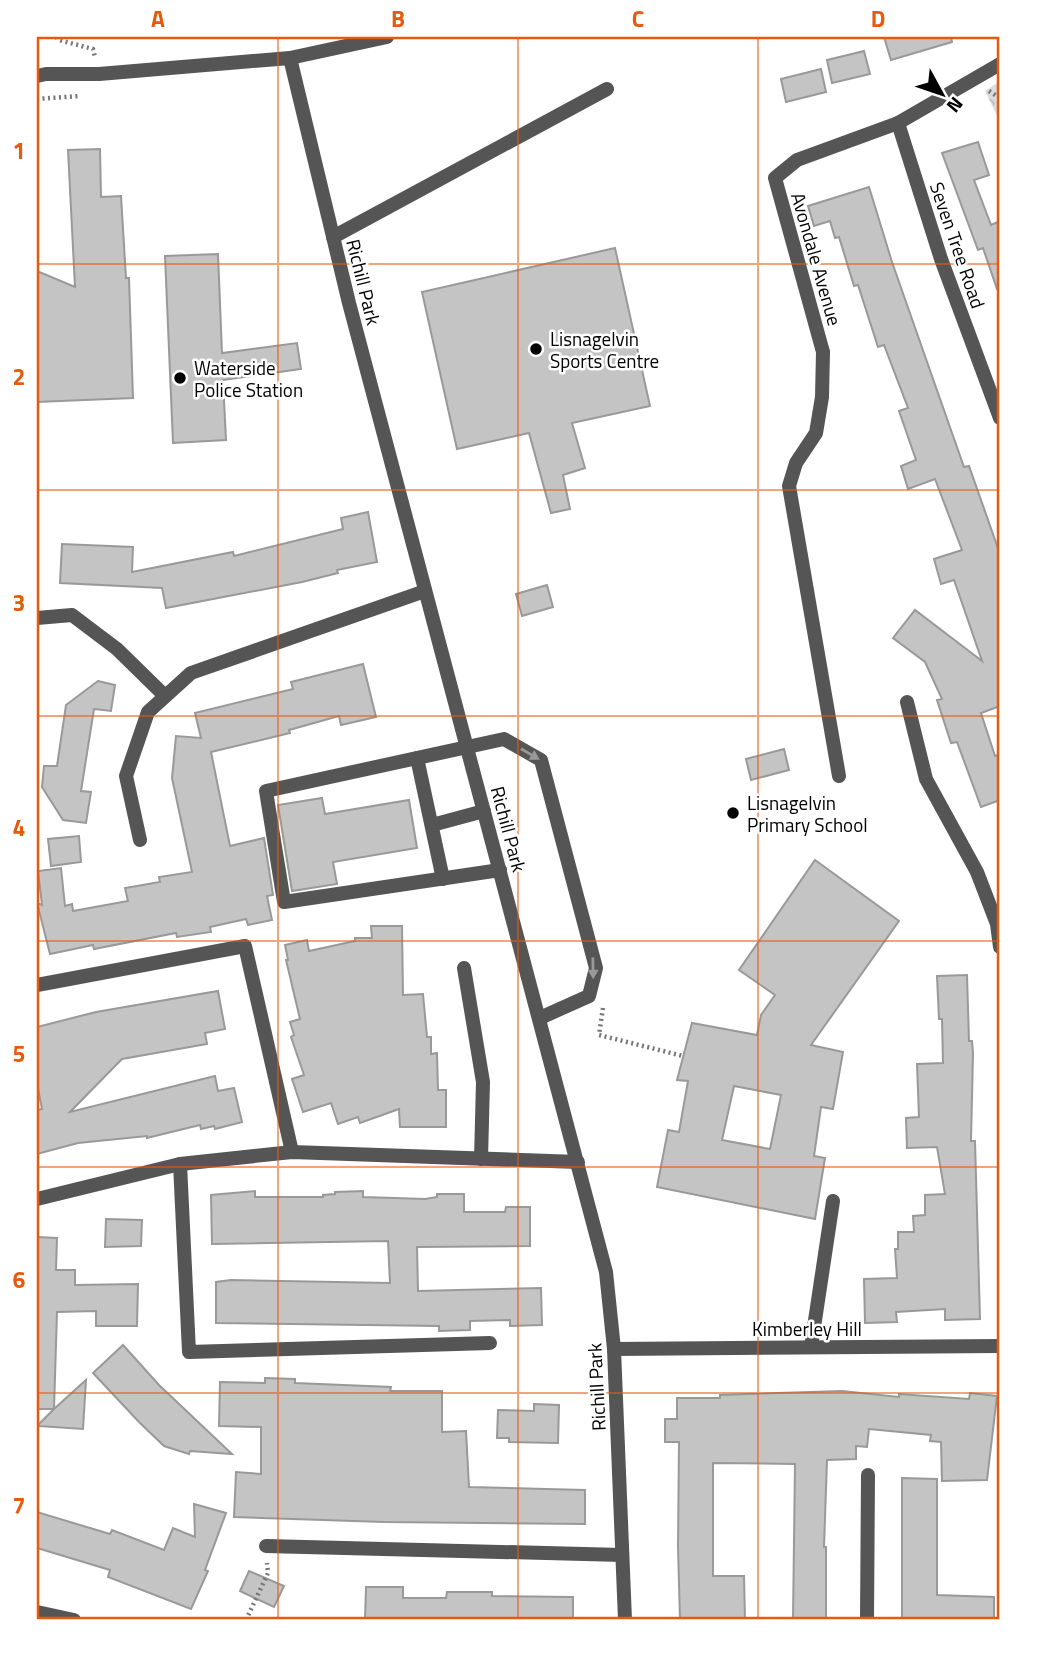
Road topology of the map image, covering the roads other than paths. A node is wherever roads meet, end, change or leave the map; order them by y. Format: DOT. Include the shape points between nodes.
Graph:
graph roads {
  1 [pos="387,37"];
  2 [pos="290,58"];
  3 [pos="1000,64"];
  4 [pos="40,72"];
  5 [pos="607,89"];
  6 [pos="898,123"];
  7 [pos="333,237"];
  8 [pos="1000,418"];
  9 [pos="425,590"];
  10 [pos="37,618"];
  11 [pos="164,696"];
  12 [pos="907,702"];
  13 [pos="467,747"];
  14 [pos="417,758"];
  15 [pos="839,776"];
  16 [pos="484,811"];
  17 [pos="432,825"];
  18 [pos="140,840"];
  19 [pos="500,870"];
  20 [pos="443,879"];
  21 [pos="1000,947"];
  22 [pos="464,968"];
  23 [pos="37,985"];
  24 [pos="540,1018"];
  25 [pos="292,1152"];
  26 [pos="481,1158"];
  27 [pos="578,1162"];
  28 [pos="180,1164"];
  29 [pos="37,1199"];
  30 [pos="833,1201"];
  31 [pos="490,1343"];
  32 [pos="1000,1346"];
  33 [pos="811,1347"];
  34 [pos="614,1349"];
  35 [pos="868,1475"];
  36 [pos="265,1546"];
  37 [pos="622,1555"];
  38 [pos="37,1612"];
  39 [pos="74,1620"];
  40 [pos="625,1620"];
  41 [pos="867,1620"];
  1 -- 2 [label="street"];
  2 -- 4 [label="street" via="99,74"];
  2 -- 7 [label="street, Richill Park"];
  3 -- 6 [label="street, Avondale Avenue"];
  5 -- 7 [label="street"];
  6 -- 8 [label="street, Seven Tree Road" via="941,259"];
  6 -- 15 [label="street, Avondale Avenue" via="797,160 775,178 823,352 816,433 796,463 789,486"];
  7 -- 9 [label="street, Richill Park"];
  9 -- 11 [label="street" via="191,673"];
  9 -- 13 [label="street, Richill Park"];
  10 -- 11 [label="street" via="72,615 117,649"];
  11 -- 18 [label="street" via="148,712 126,776"];
  12 -- 21 [label="street" via="926,779 977,873 997,924"];
  13 -- 14 [label="street"];
  13 -- 16 [label="street, Richill Park"];
  13 -- 24 [label="street, one-way" via="504,739 541,760 596,968 589,996"];
  14 -- 17 [label="street"];
  14 -- 20 [label="street" via="266,791 284,902"];
  16 -- 17 [label="street"];
  16 -- 19 [label="street, Richill Park"];
  17 -- 20 [label="street"];
  19 -- 20 [label="street"];
  19 -- 24 [label="street, Richill Park"];
  22 -- 26 [label="street" via="483,1082"];
  23 -- 25 [label="street" via="245,946"];
  24 -- 27 [label="street, Richill Park"];
  25 -- 26 [label="street"];
  25 -- 28 [label="street"];
  26 -- 27 [label="street"];
  27 -- 34 [label="street, Richill Park" via="606,1272"];
  28 -- 29 [label="street"];
  28 -- 31 [label="street" via="189,1352"];
  30 -- 33 [label="street"];
  32 -- 33 [label="street, Kimberley Hill"];
  33 -- 34 [label="street, Kimberley Hill"];
  34 -- 37 [label="street, Richill Park"];
  35 -- 41 [label="street"];
  36 -- 37 [label="street"];
  37 -- 40 [label="street, Richill Park"];
  38 -- 39 [label="street"];
}
